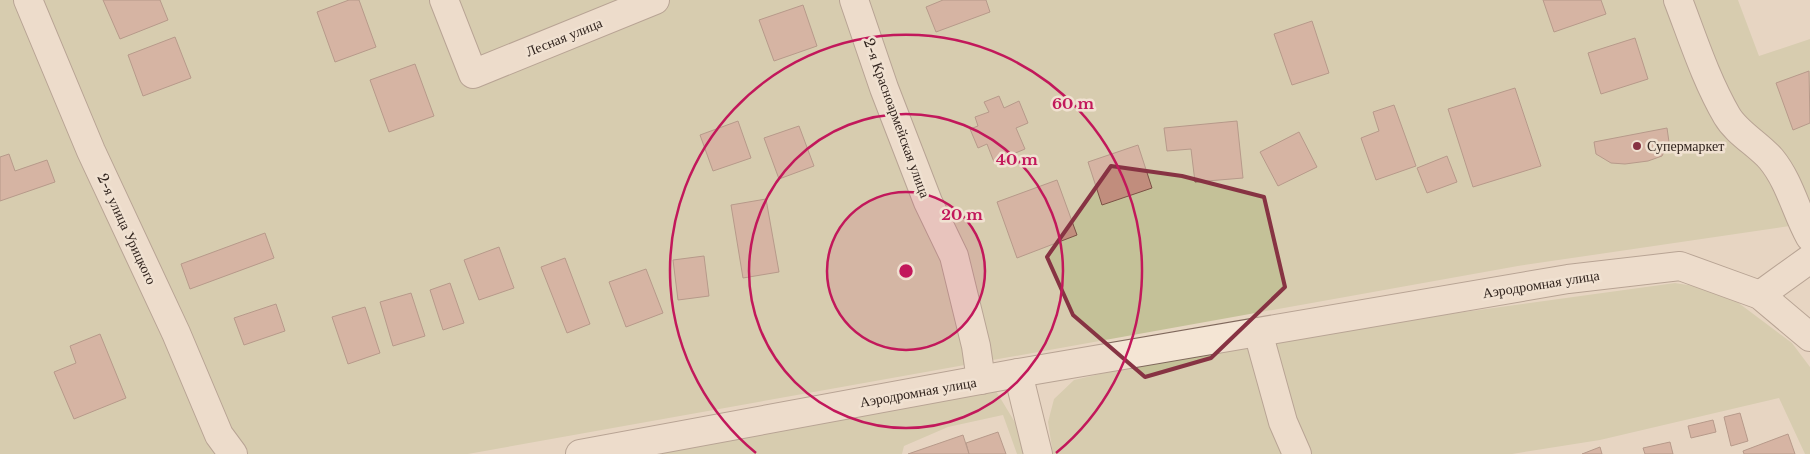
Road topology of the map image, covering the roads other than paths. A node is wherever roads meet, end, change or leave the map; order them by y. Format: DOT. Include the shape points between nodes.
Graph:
graph roads {
  1 [pos="28,0"];
  2 [pos="444,0"];
  3 [pos="655,0"];
  4 [pos="854,0"];
  5 [pos="1678,0"];
  6 [pos="1810,237"];
  7 [pos="1810,259"];
  8 [pos="1760,294"];
  9 [pos="1258,332"];
  10 [pos="1810,337"];
  11 [pos="1018,373"];
  12 [pos="981,380"];
  13 [pos="233,454"];
  14 [pos="580,454"];
  15 [pos="1038,454"];
  16 [pos="1297,454"];
  1 -- 13 [label="street, 2-я улица Урицкого" via="91,151 176,333 219,435"];
  2 -- 3 [label="street, Лесная улица" via="473,74"];
  4 -- 12 [label="street, 2-я Красноармейская улица" via="928,202 954,256"];
  5 -- 6 [label="street" via="1709,80 1728,118 1771,160 1789,186 1799,218"];
  7 -- 8 [label="street"];
  8 -- 9 [label="street, Аэродромная улица" via="1680,266 1568,279"];
  8 -- 10 [label="street"];
  9 -- 11 [label="street, Аэродромная улица"];
  9 -- 16 [label="street" via="1283,422"];
  11 -- 12 [label="street, Аэродромная улица"];
  11 -- 15 [label="street"];
  12 -- 14 [label="street, Аэродромная улица"];
}
